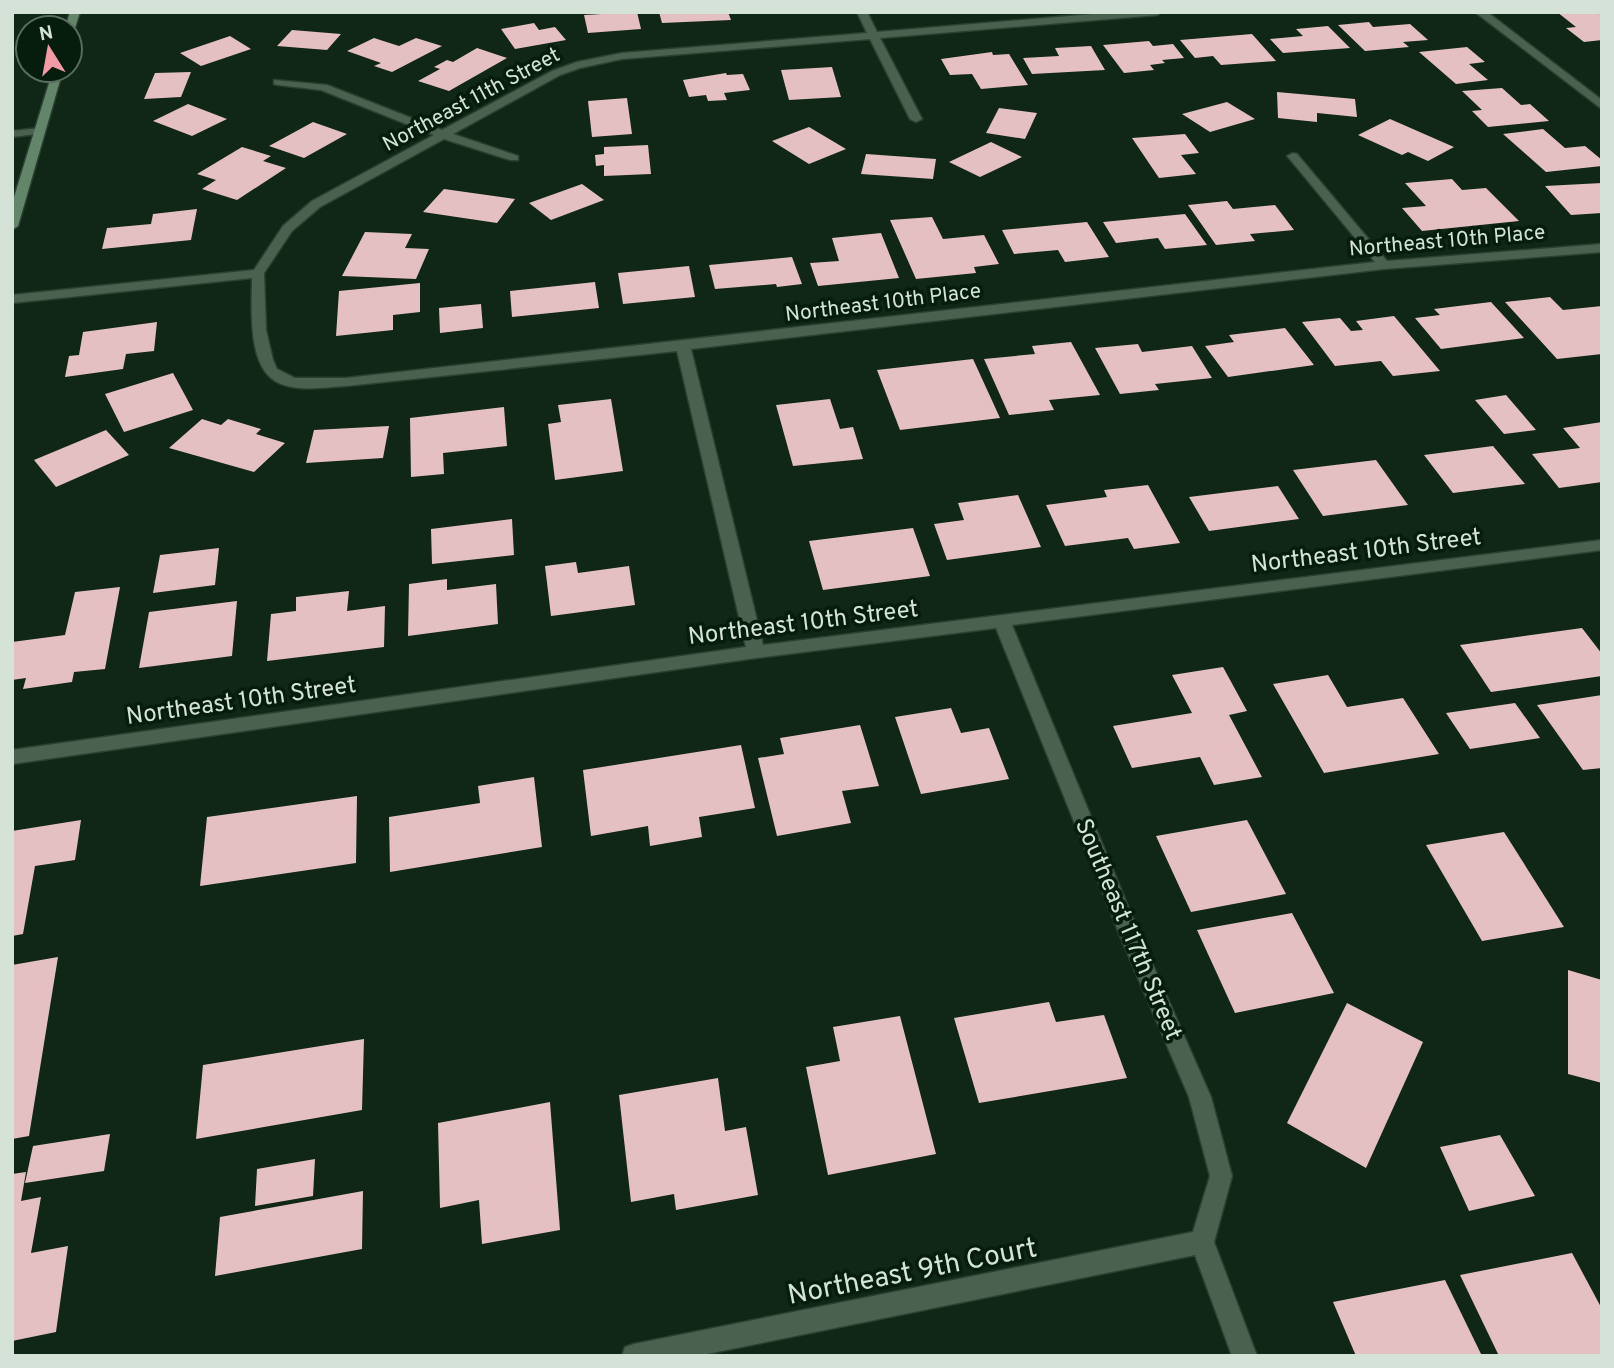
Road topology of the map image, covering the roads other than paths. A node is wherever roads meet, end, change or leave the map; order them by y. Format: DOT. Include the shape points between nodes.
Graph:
graph roads {
  1 [pos="862,12"];
  2 [pos="1157,12"];
  3 [pos="1480,12"];
  4 [pos="873,35"];
  5 [pos="278,82"];
  6 [pos="54,84"];
  7 [pos="1602,106"];
  8 [pos="916,119"];
  9 [pos="40,131"];
  10 [pos="12,134"];
  11 [pos="441,134"];
  12 [pos="1293,156"];
  13 [pos="514,158"];
  14 [pos="12,226"];
  15 [pos="1602,248"];
  16 [pos="1384,265"];
  17 [pos="258,273"];
  18 [pos="12,299"];
  19 [pos="683,346"];
  20 [pos="1600,548"];
  21 [pos="1002,621"];
  22 [pos="756,652"];
  23 [pos="12,757"];
  24 [pos="1202,1242"];
  25 [pos="634,1356"];
  26 [pos="1245,1356"];
  1 -- 4 [label="street"];
  2 -- 4 [label="street, Northeast 11th Street"];
  3 -- 7 [label="street"];
  4 -- 8 [label="street"];
  4 -- 11 [label="street, Northeast 11th Street" via="622,56 577,65"];
  5 -- 11 [label="street" via="323,88"];
  6 -- 9 [label="street"];
  9 -- 10 [label="street"];
  9 -- 14 [label="street"];
  11 -- 13 [label="street"];
  11 -- 17 [label="street, Northeast 11th Street" via="316,204 288,229"];
  12 -- 16 [label="street"];
  15 -- 16 [label="street, Northeast 10th Place"];
  16 -- 19 [label="street, Northeast 10th Place"];
  17 -- 18 [label="street"];
  17 -- 19 [label="street, Northeast 10th Place" via="261,342 267,367 280,378 346,382"];
  19 -- 22 [label="street"];
  20 -- 21 [label="street, Northeast 10th Street"];
  21 -- 22 [label="street, Northeast 10th Street"];
  21 -- 24 [label="street, Southeast 117th Street" via="1200,1097 1221,1176"];
  22 -- 23 [label="street, Northeast 10th Street"];
  24 -- 25 [label="street, Northeast 9th Court"];
  24 -- 26 [label="street"];
}
